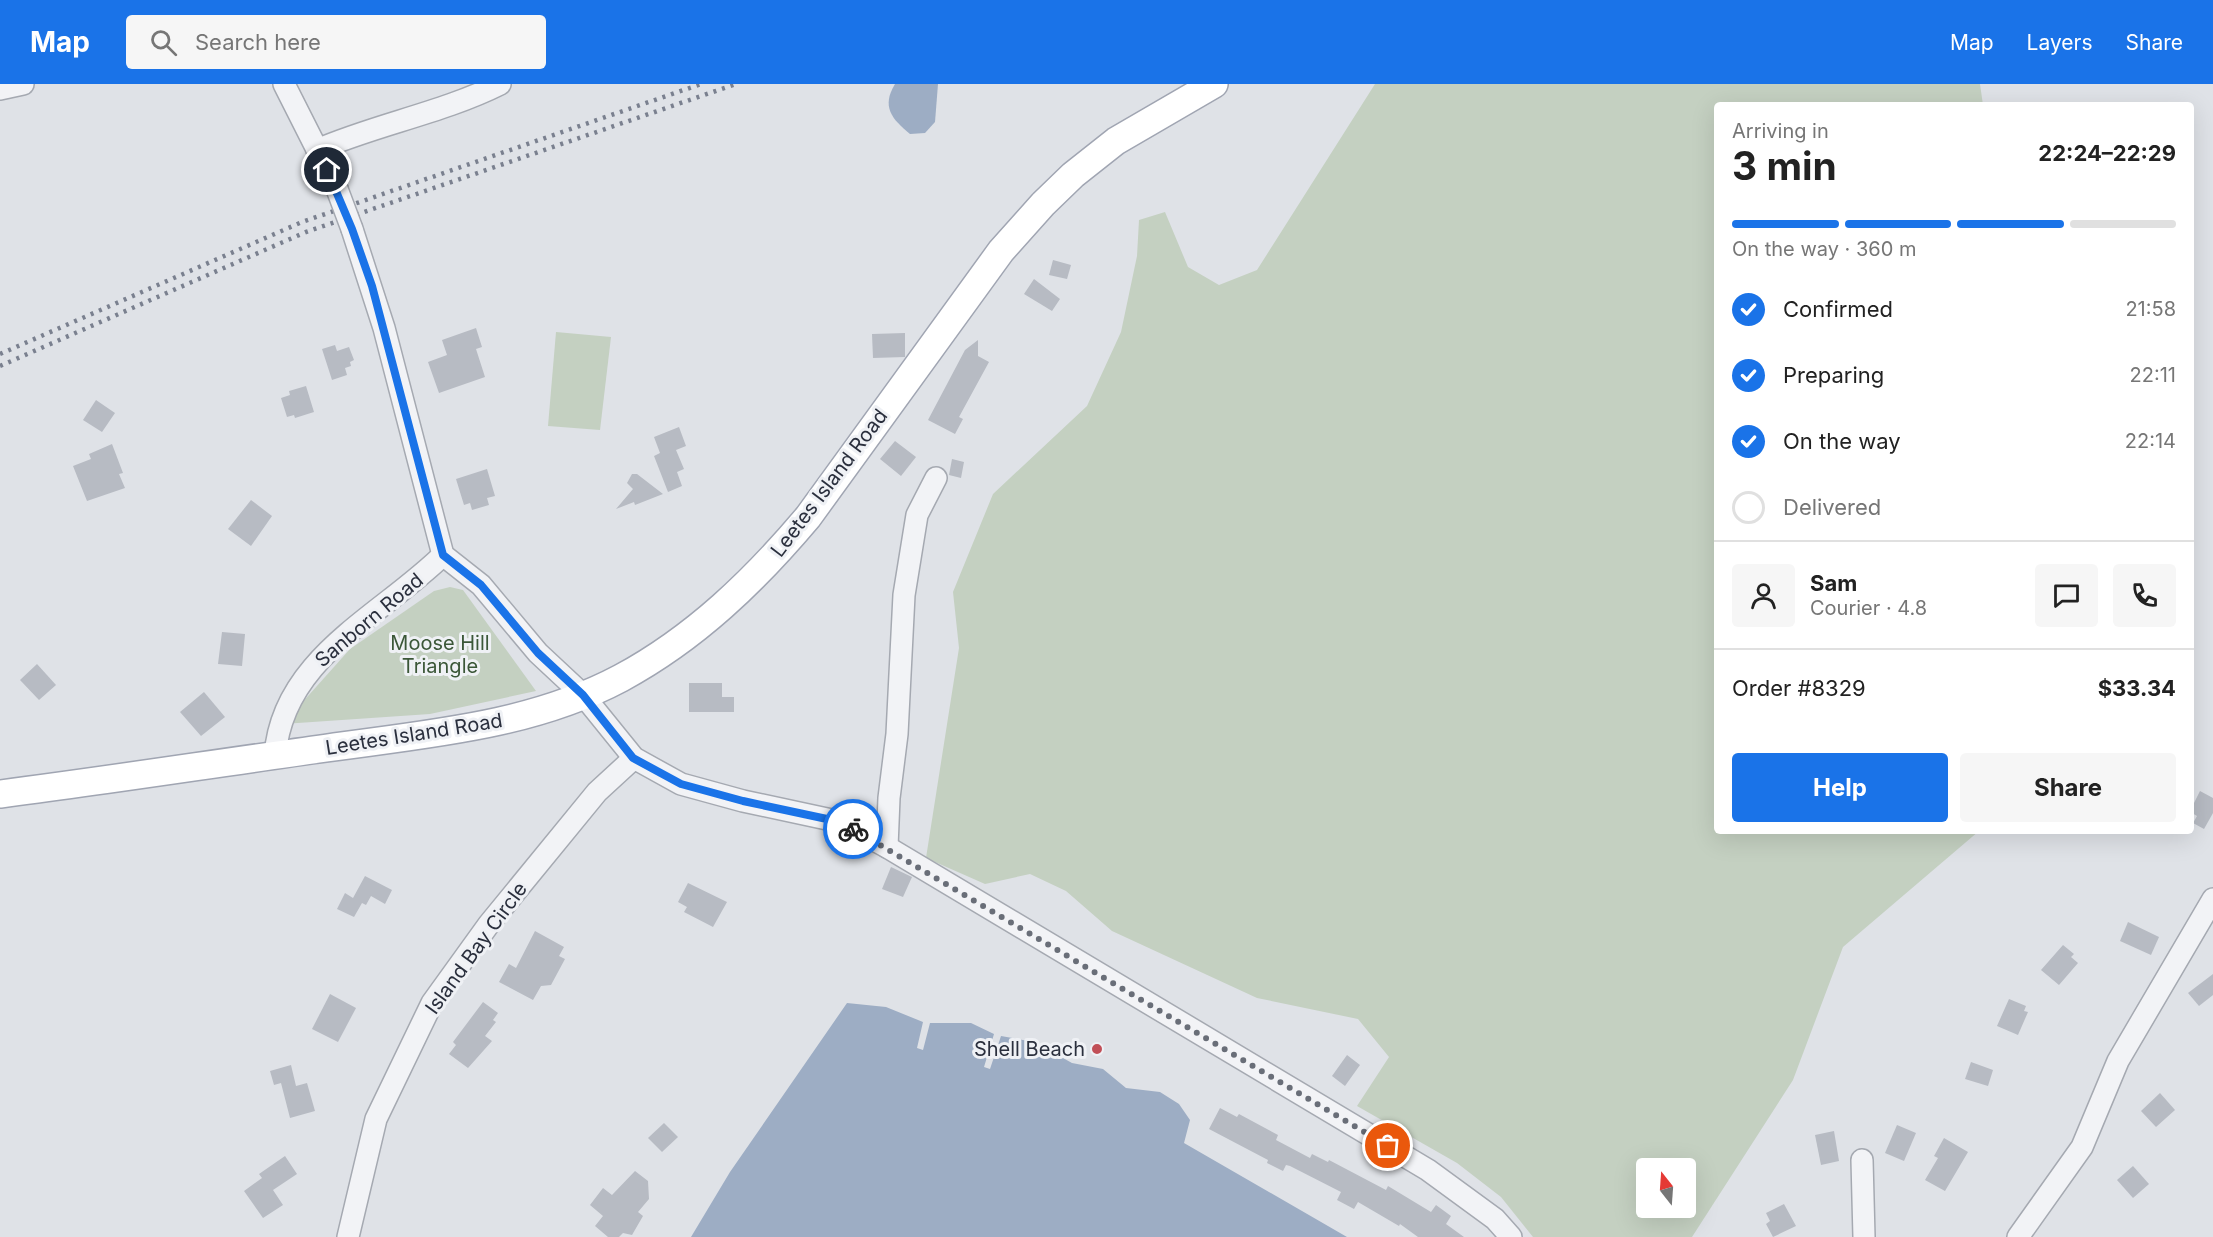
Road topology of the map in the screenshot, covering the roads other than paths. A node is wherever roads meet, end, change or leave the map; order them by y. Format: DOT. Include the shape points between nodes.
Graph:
graph roads {
  1 [pos="23,84"];
  2 [pos="284,84"];
  3 [pos="500,84"];
  4 [pos="1214,84"];
  5 [pos="0,89"];
  6 [pos="317,150"];
  7 [pos="936,478"];
  8 [pos="443,555"];
  9 [pos="583,695"];
  10 [pos="275,756"];
  11 [pos="633,758"];
  12 [pos="0,794"];
  13 [pos="887,847"];
  14 [pos="2213,899"];
  15 [pos="1862,1160"];
  16 [pos="348,1237"];
  17 [pos="1511,1237"];
  18 [pos="1864,1237"];
  19 [pos="2018,1237"];
  1 -- 5 [label="street"];
  2 -- 6 [label="street"];
  3 -- 6 [label="street"];
  4 -- 9 [label="main road, Leetes Island Road" via="1116,141 1043,204 995,260 808,517 750,583 682,640 619,679"];
  6 -- 8 [label="street, bridge" via="337,189 384,328"];
  7 -- 13 [label="street" via="917,515 904,595"];
  8 -- 9 [label="street" via="481,585 538,653"];
  8 -- 10 [label="street, Sanborn Road" via="316,662 298,686 282,720"];
  9 -- 10 [label="main road, Leetes Island Road" via="506,720"];
  9 -- 11 [label="street"];
  10 -- 12 [label="main road, Leetes Island Road"];
  11 -- 13 [label="street" via="681,784 841,822"];
  11 -- 16 [label="street, Island Bay Circle" via="597,792 503,906 432,1003 376,1119"];
  13 -- 17 [label="street" via="1428,1170 1495,1219"];
  14 -- 19 [label="street" via="2118,1060 2082,1147"];
  15 -- 18 [label="street"];
}
